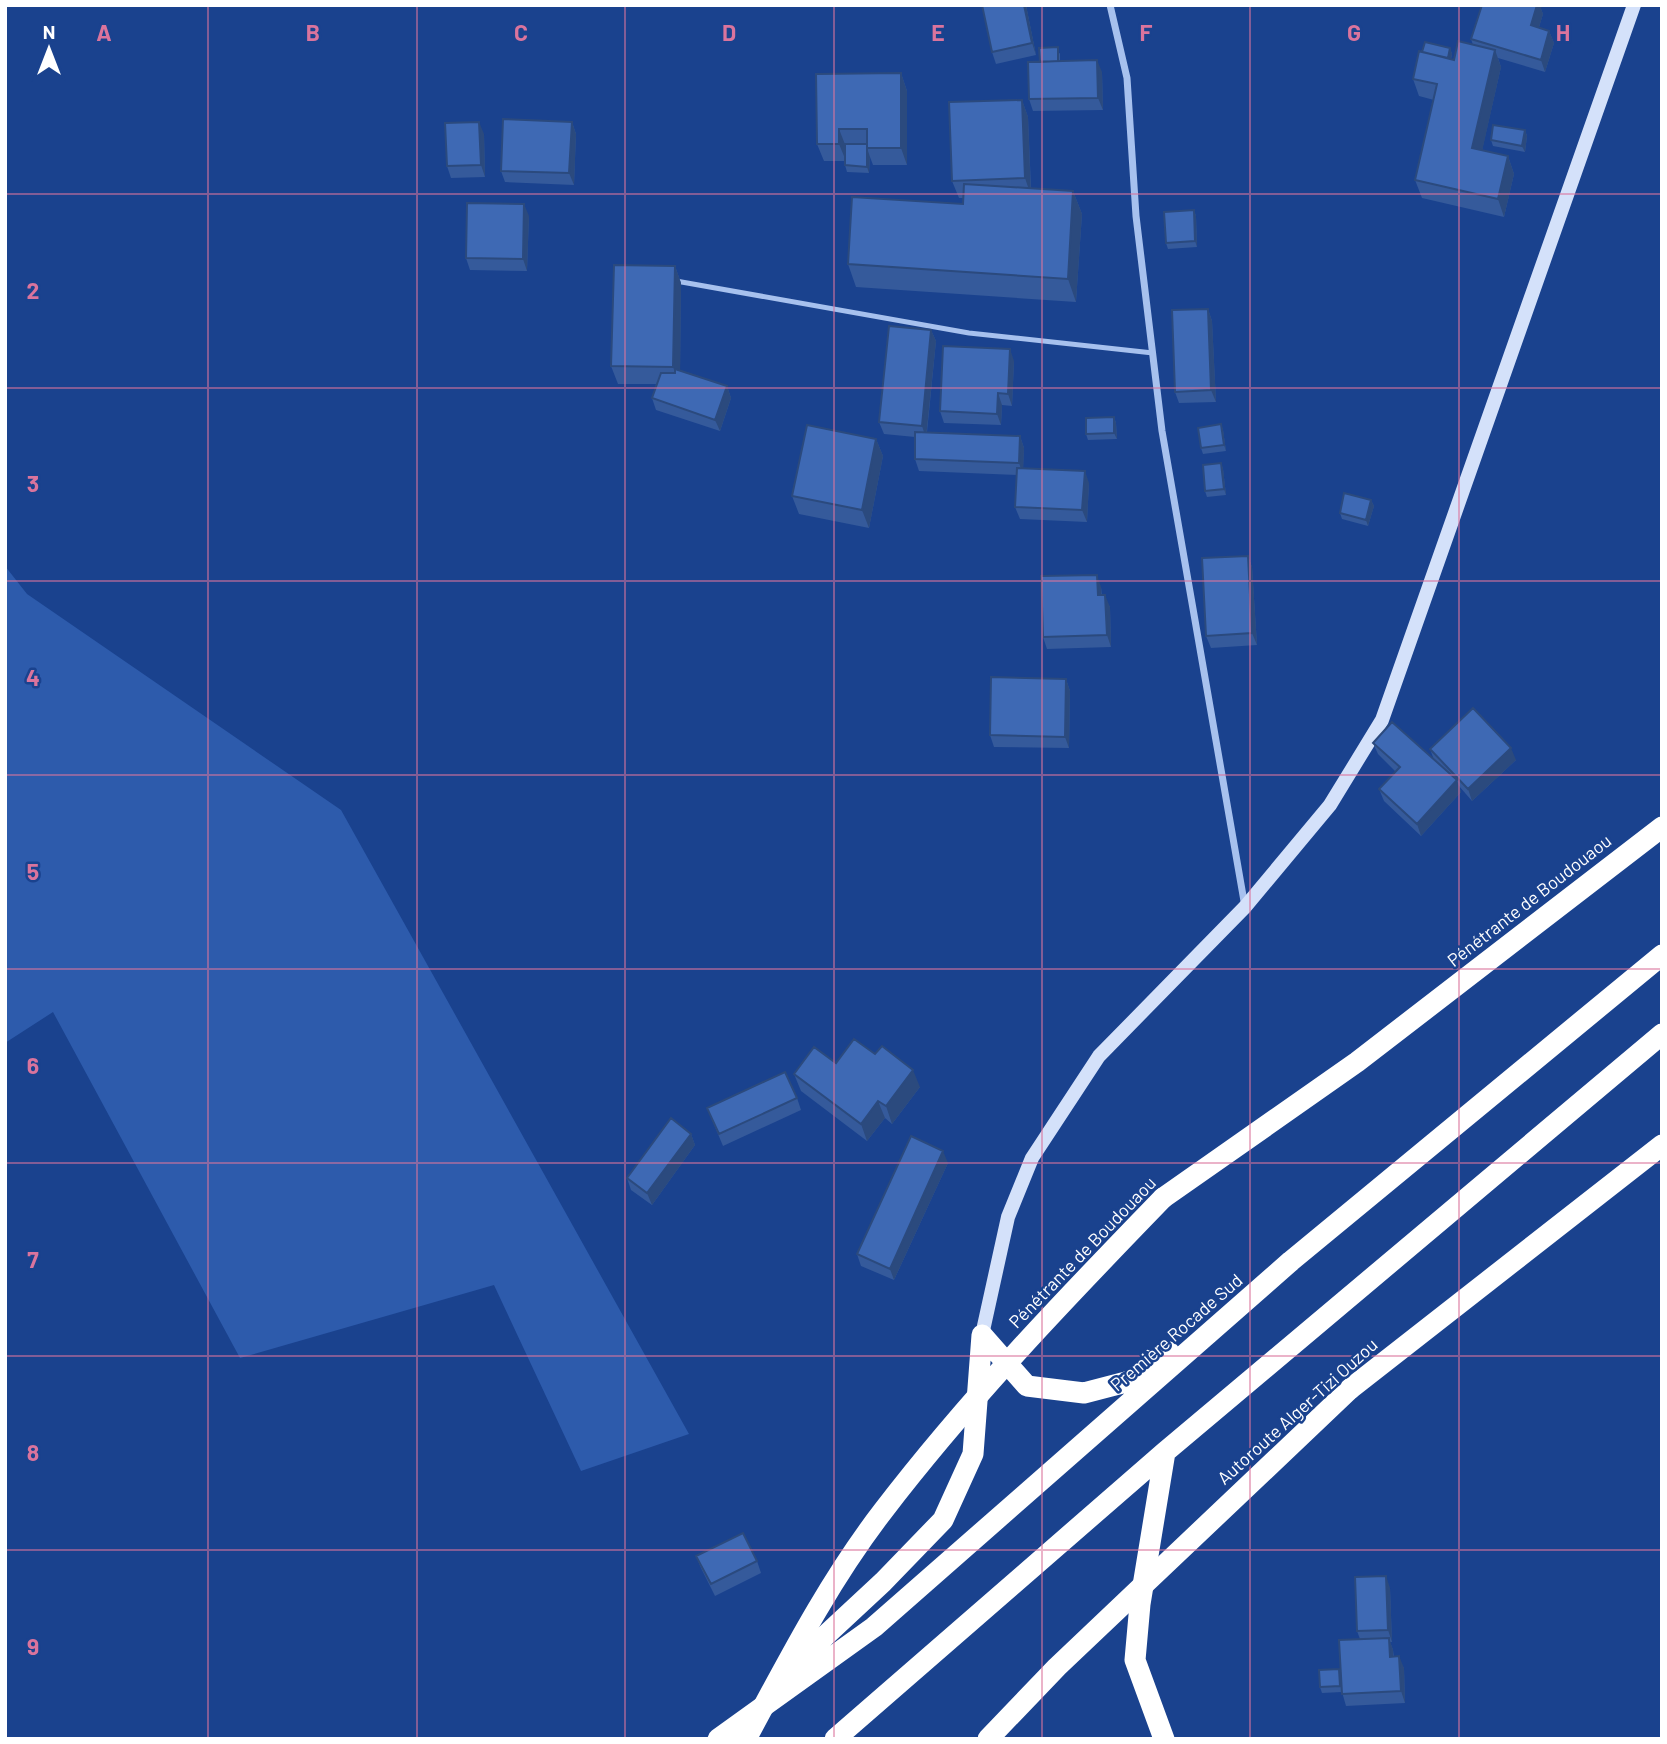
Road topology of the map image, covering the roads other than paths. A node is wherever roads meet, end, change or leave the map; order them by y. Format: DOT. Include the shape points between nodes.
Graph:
graph roads {
  1 [pos="1110,5"];
  2 [pos="1634,5"];
  3 [pos="662,279"];
  4 [pos="1153,353"];
  5 [pos="1662,827"];
  6 [pos="1245,907"];
  7 [pos="1662,955"];
  8 [pos="1662,1034"];
  9 [pos="1662,1145"];
  10 [pos="1292,1261"];
  11 [pos="982,1335"];
  12 [pos="1165,1451"];
  13 [pos="716,1739"];
  14 [pos="746,1739"];
  15 [pos="835,1739"];
  16 [pos="988,1739"];
  17 [pos="1164,1739"];
  1 -- 4 [label="street" via="1127,78 1136,216"];
  2 -- 6 [label="main road" via="1382,720 1330,806"];
  3 -- 4 [label="lane" via="969,333"];
  4 -- 6 [label="street" via="1193,620"];
  5 -- 14 [label="highway, Pénétrante de Boudouaou, bridge" via="1357,1062 1163,1198 1051,1314 882,1512 805,1629"];
  6 -- 11 [label="main road" via="1100,1056 1032,1158 1008,1217"];
  7 -- 10 [label="highway, Première Rocade Sud"];
  8 -- 12 [label="highway"];
  9 -- 16 [label="highway, Autoroute Alger-Tizi Ouzou, bridge" via="1350,1389 1057,1667"];
  10 -- 11 [label="highway" via="1130,1381 1084,1393 1027,1386"];
  10 -- 13 [label="highway, Première Rocade Sud" via="874,1627"];
  11 -- 13 [label="highway" via="973,1454 943,1520"];
  12 -- 15 [label="highway"];
  12 -- 17 [label="highway" via="1135,1660"];
}
